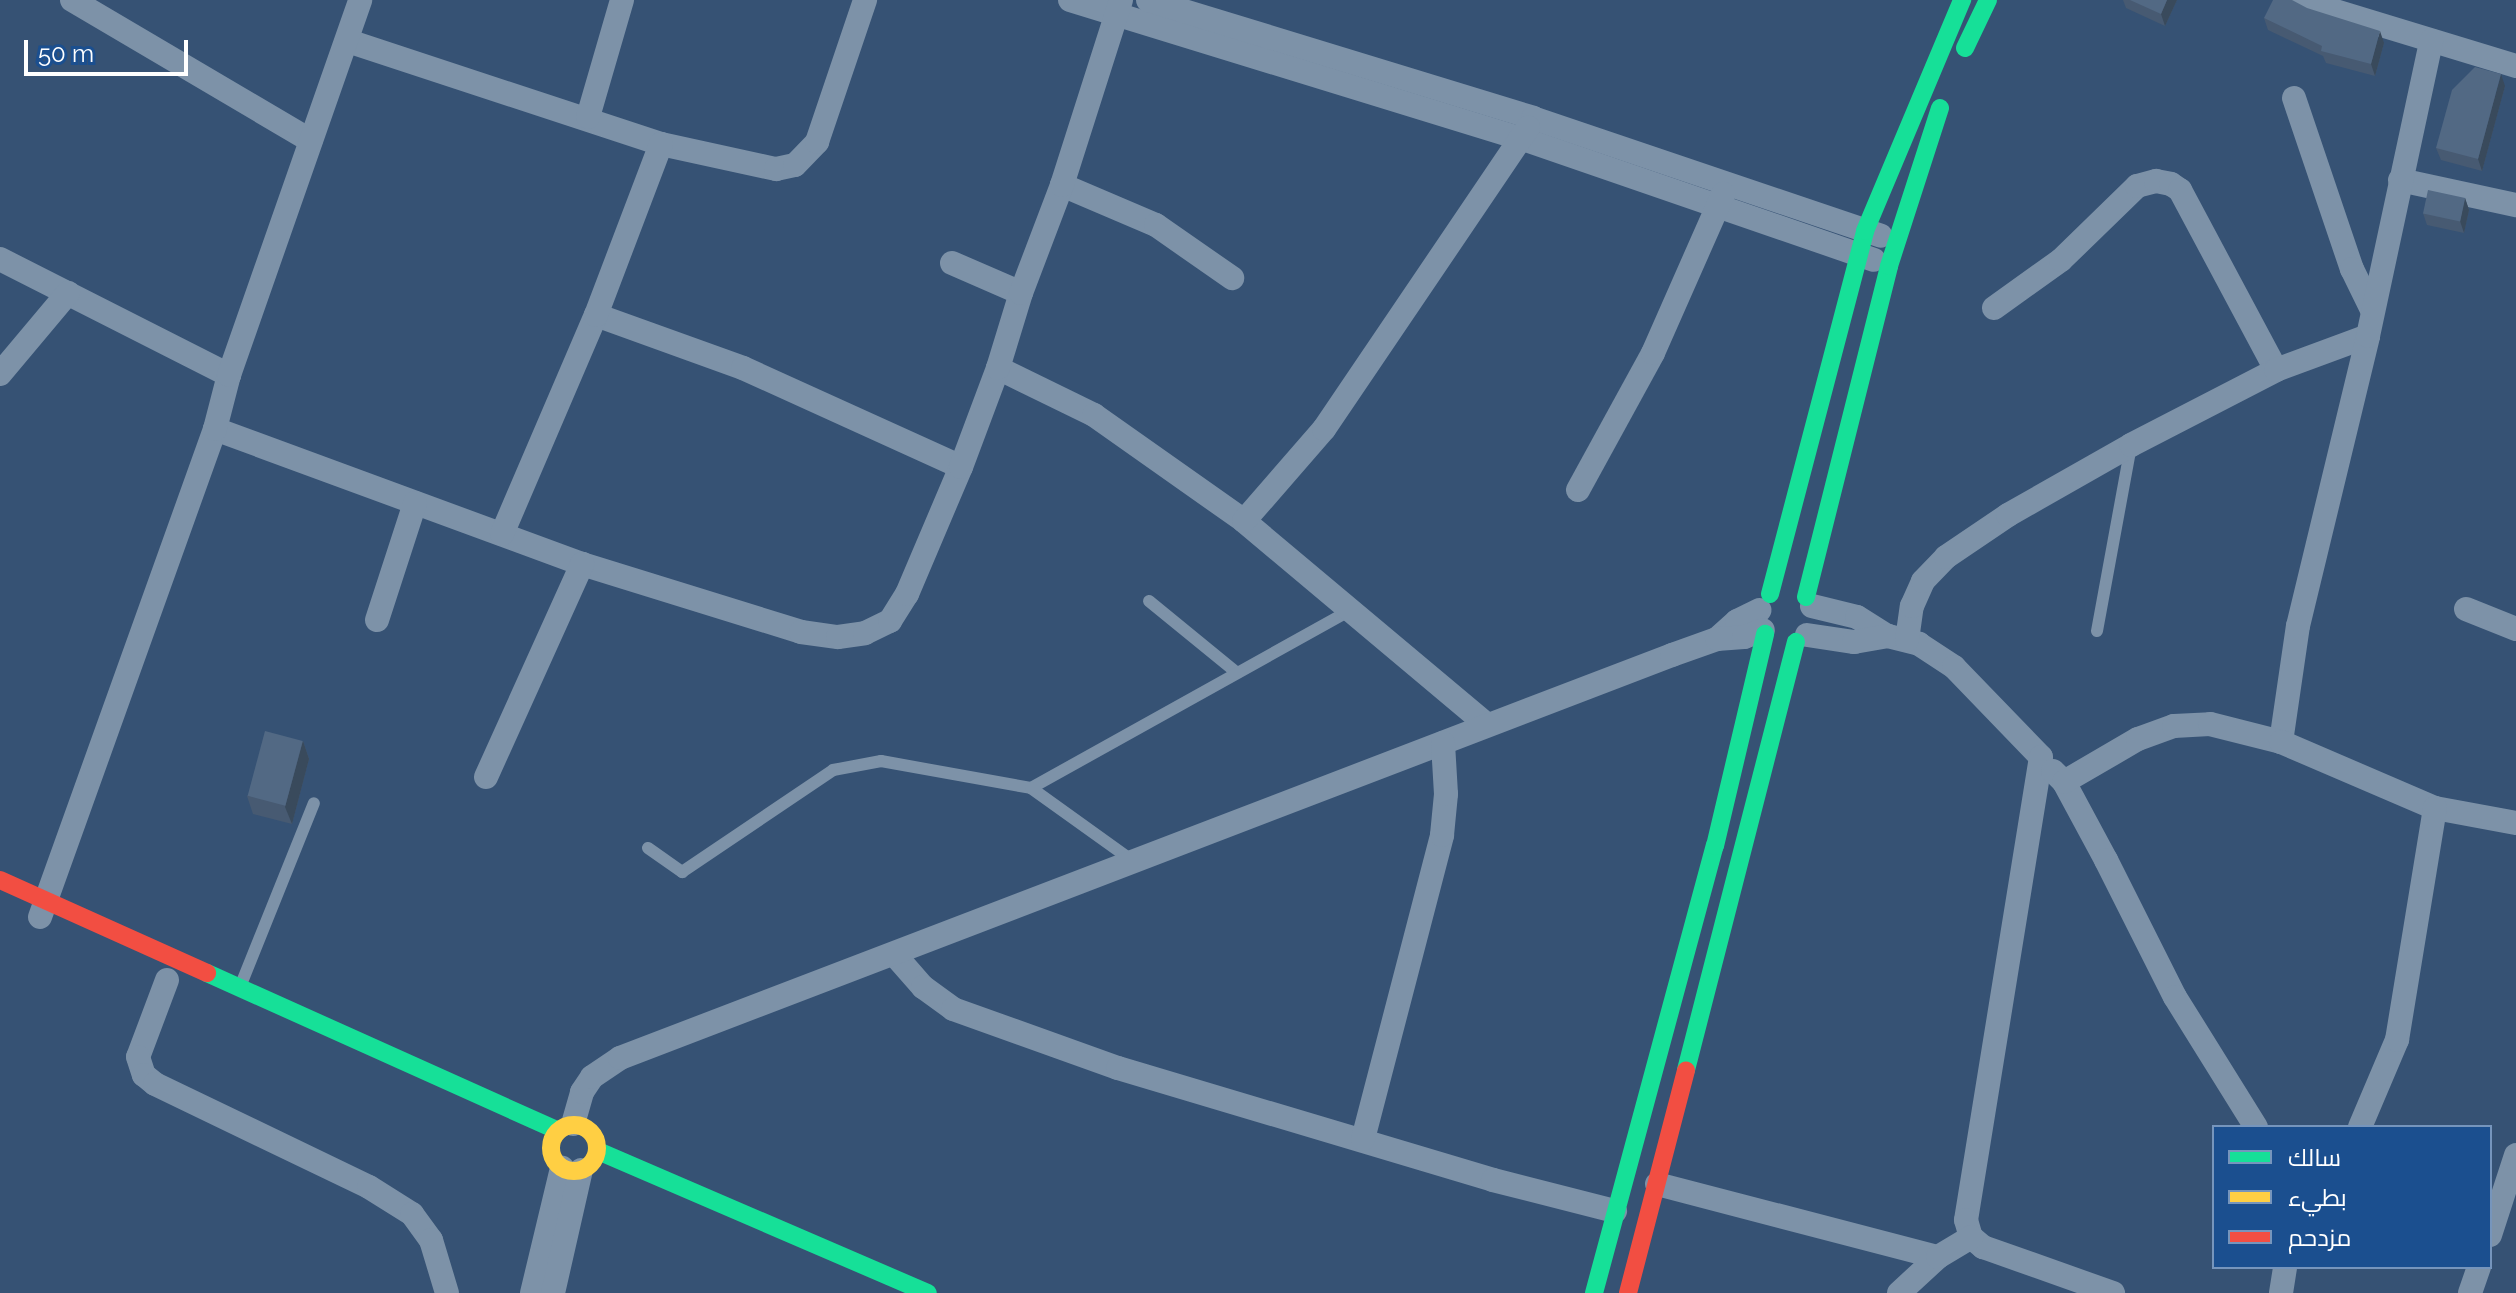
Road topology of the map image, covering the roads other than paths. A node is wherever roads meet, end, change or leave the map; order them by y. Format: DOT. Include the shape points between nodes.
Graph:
graph roads {
  1 [pos="72,0"];
  2 [pos="360,0"];
  3 [pos="622,0"];
  4 [pos="865,0"];
  5 [pos="1070,0"];
  6 [pos="1148,0"];
  7 [pos="1988,0"];
  8 [pos="2299,0"];
  9 [pos="1953,6"];
  10 [pos="1119,7"];
  11 [pos="348,41"];
  12 [pos="2431,41"];
  13 [pos="1958,64"];
  14 [pos="2516,66"];
  15 [pos="1946,93"];
  16 [pos="2294,98"];
  17 [pos="588,117"];
  18 [pos="1528,128"];
  19 [pos="311,141"];
  20 [pos="661,144"];
  21 [pos="2400,180"];
  22 [pos="1062,185"];
  23 [pos="1722,196"];
  24 [pos="2516,205"];
  25 [pos="1896,242"];
  26 [pos="1862,243"];
  27 [pos="0,259"];
  28 [pos="952,263"];
  29 [pos="1889,266"];
  30 [pos="1232,278"];
  31 [pos="68,293"];
  32 [pos="1021,293"];
  33 [pos="1994,308"];
  34 [pos="2372,310"];
  35 [pos="596,315"];
  36 [pos="2368,336"];
  37 [pos="998,368"];
  38 [pos="2276,370"];
  39 [pos="0,374"];
  40 [pos="229,375"];
  41 [pos="215,429"];
  42 [pos="2131,445"];
  43 [pos="961,467"];
  44 [pos="1578,490"];
  45 [pos="415,503"];
  46 [pos="1244,521"];
  47 [pos="502,534"];
  48 [pos="582,564"];
  49 [pos="1149,601"];
  50 [pos="1809,602"];
  51 [pos="1352,609"];
  52 [pos="2466,609"];
  53 [pos="1765,617"];
  54 [pos="377,620"];
  55 [pos="2516,629"];
  56 [pos="2097,631"];
  57 [pos="1801,638"];
  58 [pos="1898,638"];
  59 [pos="1236,672"];
  60 [pos="1487,725"];
  61 [pos="2281,742"];
  62 [pos="1443,743"];
  63 [pos="2041,757"];
  64 [pos="486,777"];
  65 [pos="2064,782"];
  66 [pos="1031,788"];
  67 [pos="314,803"];
  68 [pos="2435,808"];
  69 [pos="2516,823"];
  70 [pos="648,848"];
  71 [pos="1133,861"];
  72 [pos="0,880"];
  73 [pos="0,900"];
  74 [pos="43,909"];
  75 [pos="68,931"];
  76 [pos="894,954"];
  77 [pos="166,979"];
  78 [pos="238,990"];
  79 [pos="2255,1125"];
  80 [pos="2361,1125"];
  81 [pos="1363,1139"];
  82 [pos="569,1150"];
  83 [pos="2516,1155"];
  84 [pos="1657,1184"];
  85 [pos="1615,1211"];
  86 [pos="2492,1229"];
  87 [pos="1971,1237"];
  88 [pos="762,1242"];
  89 [pos="1938,1257"];
  90 [pos="2285,1269"];
  91 [pos="2478,1269"];
  92 [pos="447,1293"];
  93 [pos="532,1293"];
  94 [pos="553,1293"];
  95 [pos="928,1293"];
  96 [pos="1594,1293"];
  97 [pos="1628,1293"];
  98 [pos="1899,1293"];
  99 [pos="2113,1293"];
  100 [pos="2281,1293"];
  101 [pos="2470,1293"];
  1 -- 19 [label="street"];
  2 -- 11 [label="street"];
  3 -- 17 [label="street"];
  4 -- 20 [label="street" via="824,126 806,158 776,169"];
  5 -- 10 [label="street"];
  6 -- 18 [label="street"];
  7 -- 13 [label="street"];
  8 -- 12 [label="street"];
  9 -- 26 [label="street"];
  10 -- 18 [label="street"];
  10 -- 22 [label="street"];
  11 -- 17 [label="street"];
  11 -- 19 [label="street"];
  12 -- 14 [label="street"];
  12 -- 21 [label="street"];
  15 -- 25 [label="street"];
  16 -- 34 [label="street" via="2352,269"];
  17 -- 20 [label="street"];
  18 -- 23 [label="street"];
  18 -- 46 [label="street" via="1324,429"];
  19 -- 40 [label="street"];
  20 -- 35 [label="street"];
  21 -- 24 [label="street"];
  21 -- 34 [label="street"];
  22 -- 30 [label="street" via="1156,225"];
  22 -- 32 [label="street"];
  23 -- 26 [label="street"];
  23 -- 44 [label="street" via="1653,353"];
  25 -- 26 [label="street"];
  25 -- 29 [label="street"];
  26 -- 29 [label="street"];
  26 -- 53 [label="street"];
  27 -- 31 [label="street"];
  28 -- 32 [label="street"];
  29 -- 50 [label="street"];
  31 -- 39 [label="street"];
  31 -- 40 [label="street"];
  32 -- 37 [label="street"];
  33 -- 38 [label="street" via="2061,260 2137,186 2171,184 2180,190"];
  34 -- 36 [label="street"];
  35 -- 43 [label="street" via="743,368"];
  35 -- 47 [label="street"];
  36 -- 38 [label="street"];
  36 -- 61 [label="street" via="2298,626"];
  37 -- 43 [label="street"];
  37 -- 46 [label="street" via="1094,415"];
  38 -- 42 [label="street"];
  40 -- 41 [label="street"];
  41 -- 45 [label="street"];
  41 -- 74 [label="street"];
  42 -- 56 [label="lane"];
  42 -- 58 [label="street" via="1946,557 1923,581"];
  43 -- 48 [label="street" via="907,594 890,621 865,633 838,637 801,632"];
  45 -- 47 [label="street"];
  45 -- 54 [label="street"];
  46 -- 51 [label="street"];
  47 -- 48 [label="street"];
  48 -- 64 [label="street"];
  49 -- 59 [label="lane"];
  50 -- 53 [label="street" via="1789,589"];
  50 -- 57 [label="street" via="1814,616"];
  50 -- 58 [label="street" via="1857,617"];
  51 -- 59 [label="lane"];
  51 -- 60 [label="street"];
  52 -- 55 [label="street"];
  53 -- 57 [label="street" via="1782,643"];
  53 -- 60 [label="street" via="1744,637 1717,639"];
  53 -- 85 [label="street" via="1715,846"];
  57 -- 58 [label="street"];
  57 -- 84 [label="street"];
  58 -- 63 [label="street" via="1954,667"];
  59 -- 66 [label="lane"];
  60 -- 62 [label="street"];
  61 -- 65 [label="street" via="2210,724 2174,726 2138,739"];
  61 -- 68 [label="street"];
  62 -- 71 [label="street"];
  62 -- 81 [label="street" via="1442,835"];
  63 -- 65 [label="street"];
  63 -- 87 [label="street" via="1966,1220"];
  65 -- 79 [label="street" via="2168,986"];
  66 -- 70 [label="lane" via="881,761 833,770 682,872"];
  66 -- 71 [label="lane"];
  67 -- 78 [label="lane"];
  68 -- 69 [label="street"];
  68 -- 80 [label="street" via="2397,1040"];
  71 -- 76 [label="street"];
  72 -- 74 [label="street"];
  73 -- 74 [label="street"];
  74 -- 75 [label="street"];
  74 -- 78 [label="street"];
  76 -- 81 [label="street" via="923,987 953,1009 1118,1068"];
  76 -- 82 [label="street" via="605,1066 587,1084 576,1107"];
  77 -- 92 [label="street" via="138,1057 144,1075 369,1187 412,1214 431,1240"];
  78 -- 82 [label="street"];
  81 -- 85 [label="street"];
  82 -- 88 [label="street"];
  82 -- 93 [label="street"];
  82 -- 94 [label="street"];
  82 -- 95 [label="street"];
  83 -- 86 [label="street"];
  84 -- 89 [label="street"];
  84 -- 97 [label="street"];
  85 -- 96 [label="street"];
  87 -- 89 [label="street"];
  87 -- 99 [label="street" via="1983,1247"];
  89 -- 98 [label="street"];
  90 -- 100 [label="street"];
  91 -- 101 [label="street"];
}
